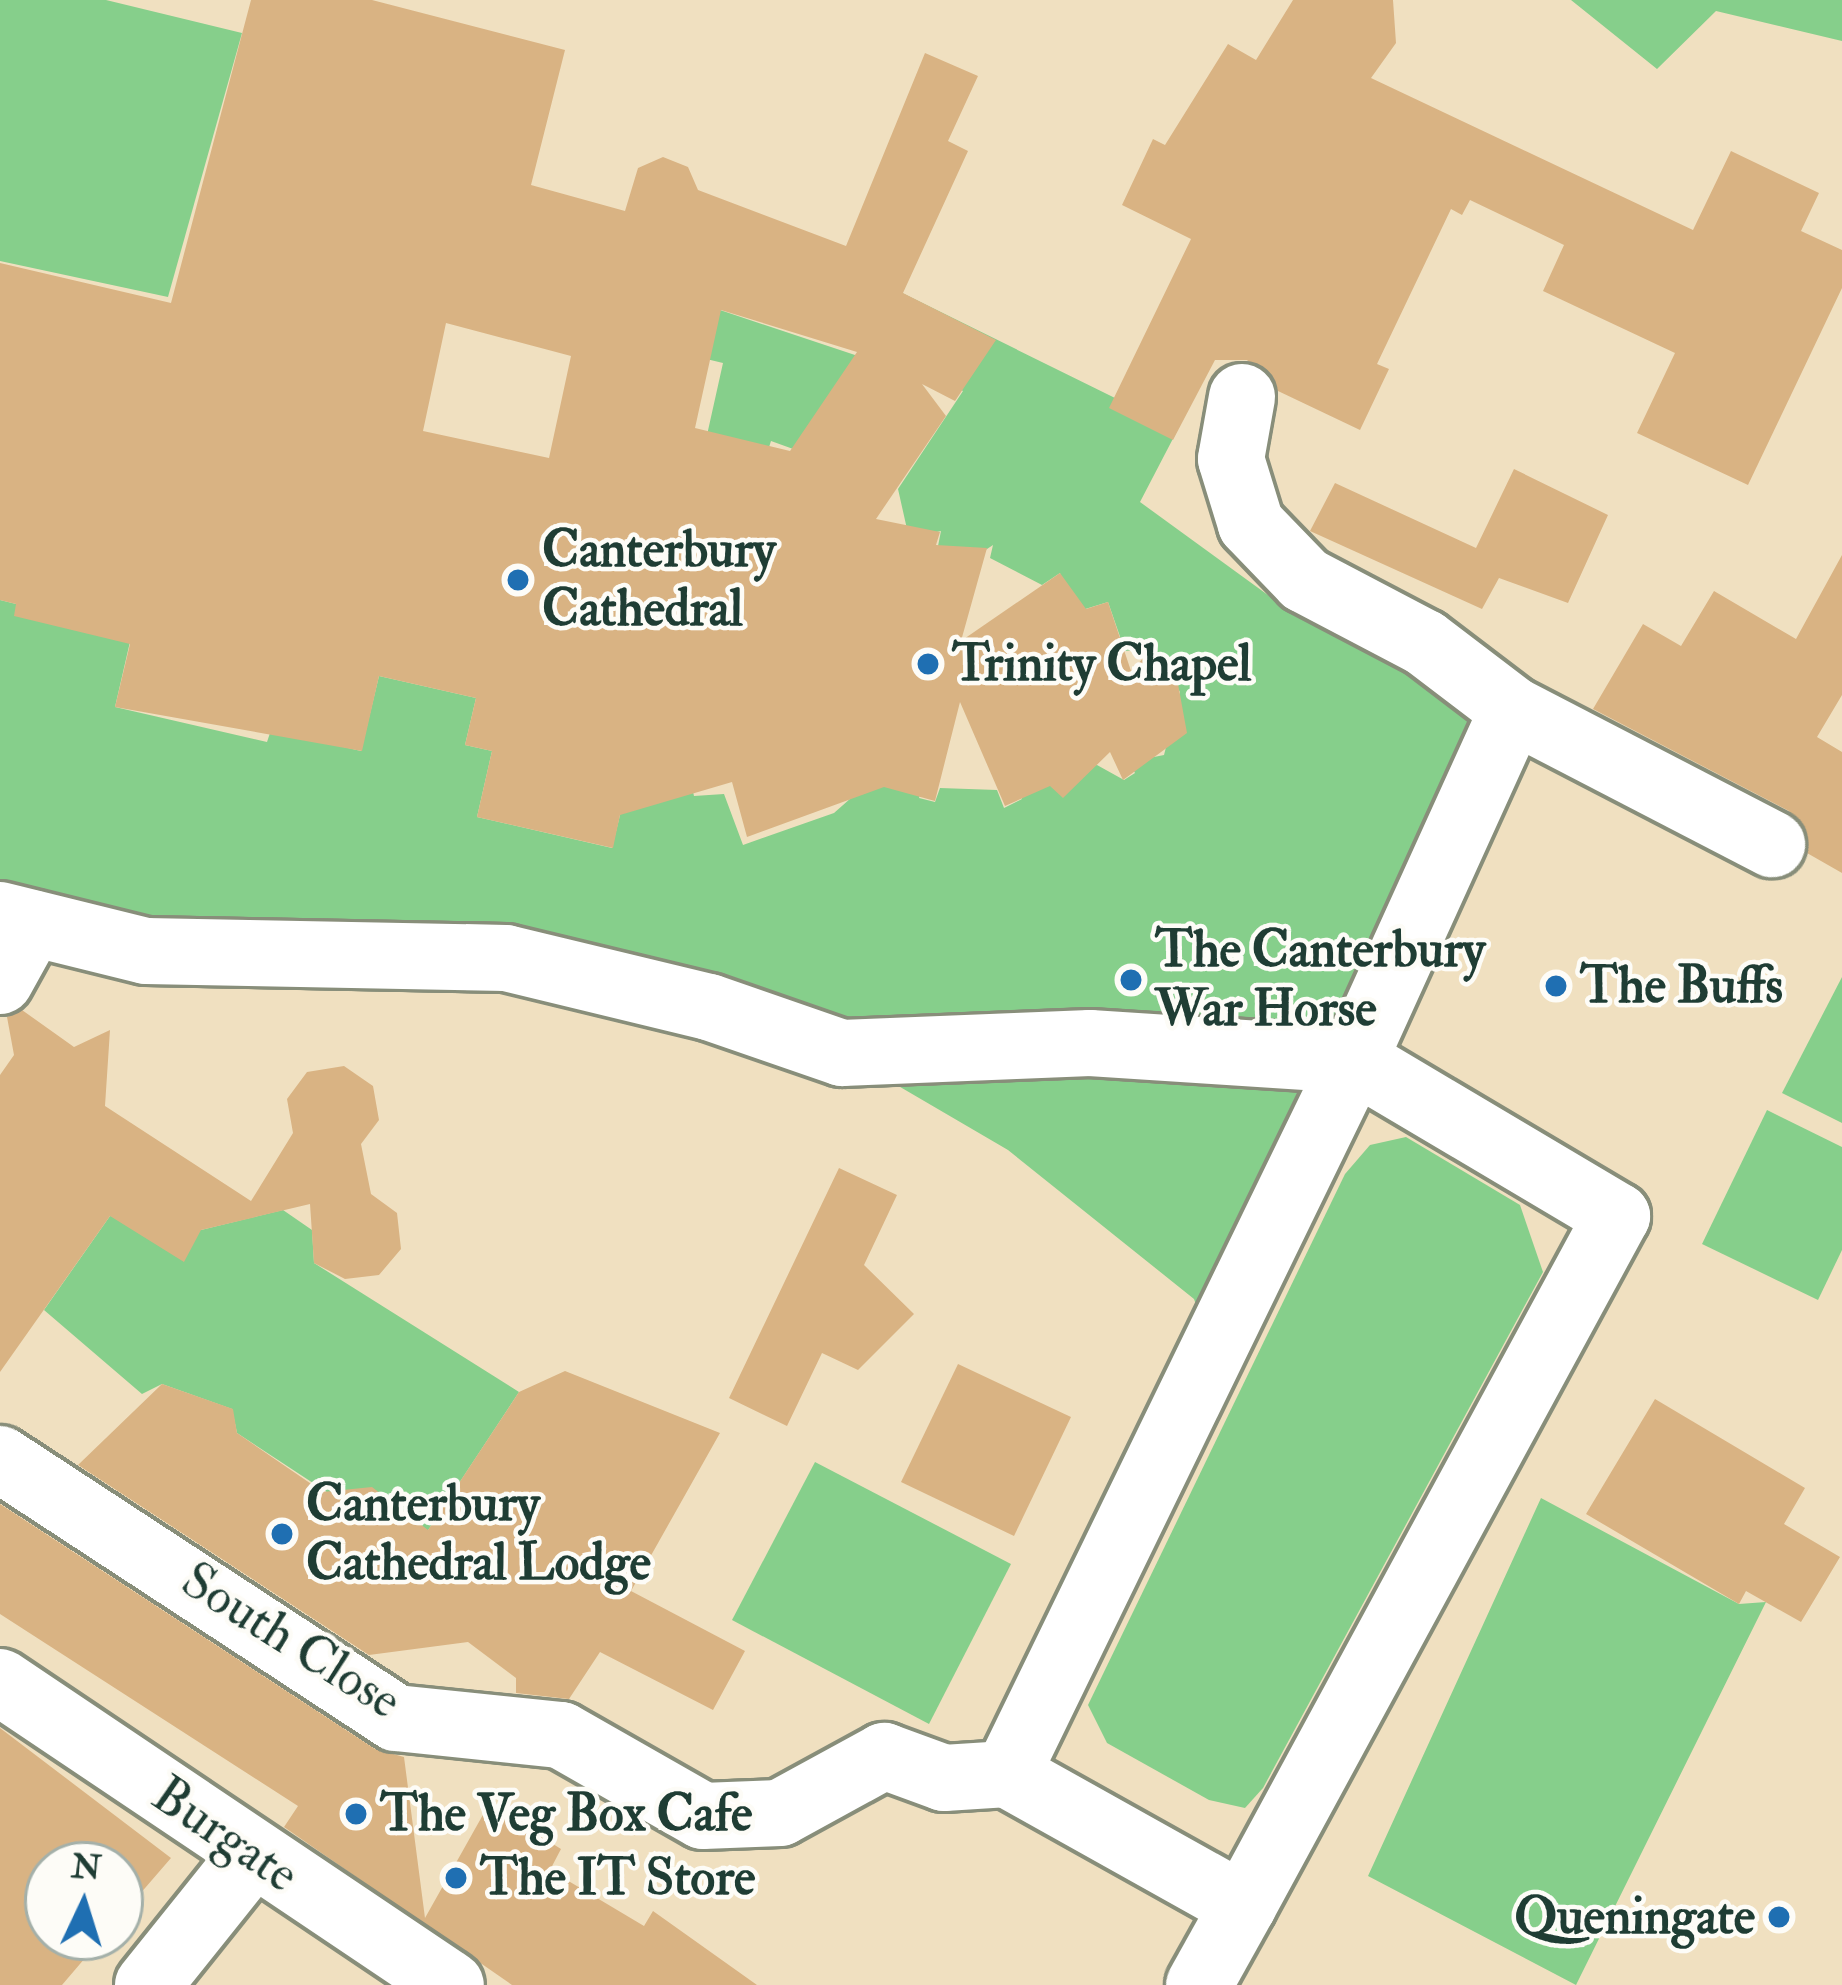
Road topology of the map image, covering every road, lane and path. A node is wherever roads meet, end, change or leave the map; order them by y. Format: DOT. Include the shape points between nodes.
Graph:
graph roads {
  1 [pos="1243,397"];
  2 [pos="1513,710"];
  3 [pos="1772,844"];
  4 [pos="16,919"];
  5 [pos="0,980"];
  6 [pos="1354,1060"];
  7 [pos="0,1460"];
  8 [pos="0,1682"];
  9 [pos="1007,1774"];
  10 [pos="253,1854"];
  11 [pos="1243,1906"];
  12 [pos="148,1985"];
  13 [pos="451,1985"];
  14 [pos="1199,1985"];
  1 -- 2 [label="street" via="1231,458 1251,524 1305,580 1425,643"];
  2 -- 3 [label="street"];
  2 -- 6 [label="street"];
  4 -- 5 [label="street"];
  4 -- 6 [label="street" via="146,951 506,958 709,1006 842,1053 1090,1043"];
  6 -- 9 [label="street"];
  6 -- 11 [label="street" via="1617,1216"];
  7 -- 9 [label="street, South Close" via="396,1718 561,1735 703,1816 780,1813 884,1756 944,1778"];
  8 -- 10 [label="street, Burgate"];
  9 -- 11 [label="street"];
  10 -- 12 [label="street"];
  10 -- 13 [label="street, Burgate"];
  11 -- 14 [label="street"];
}
